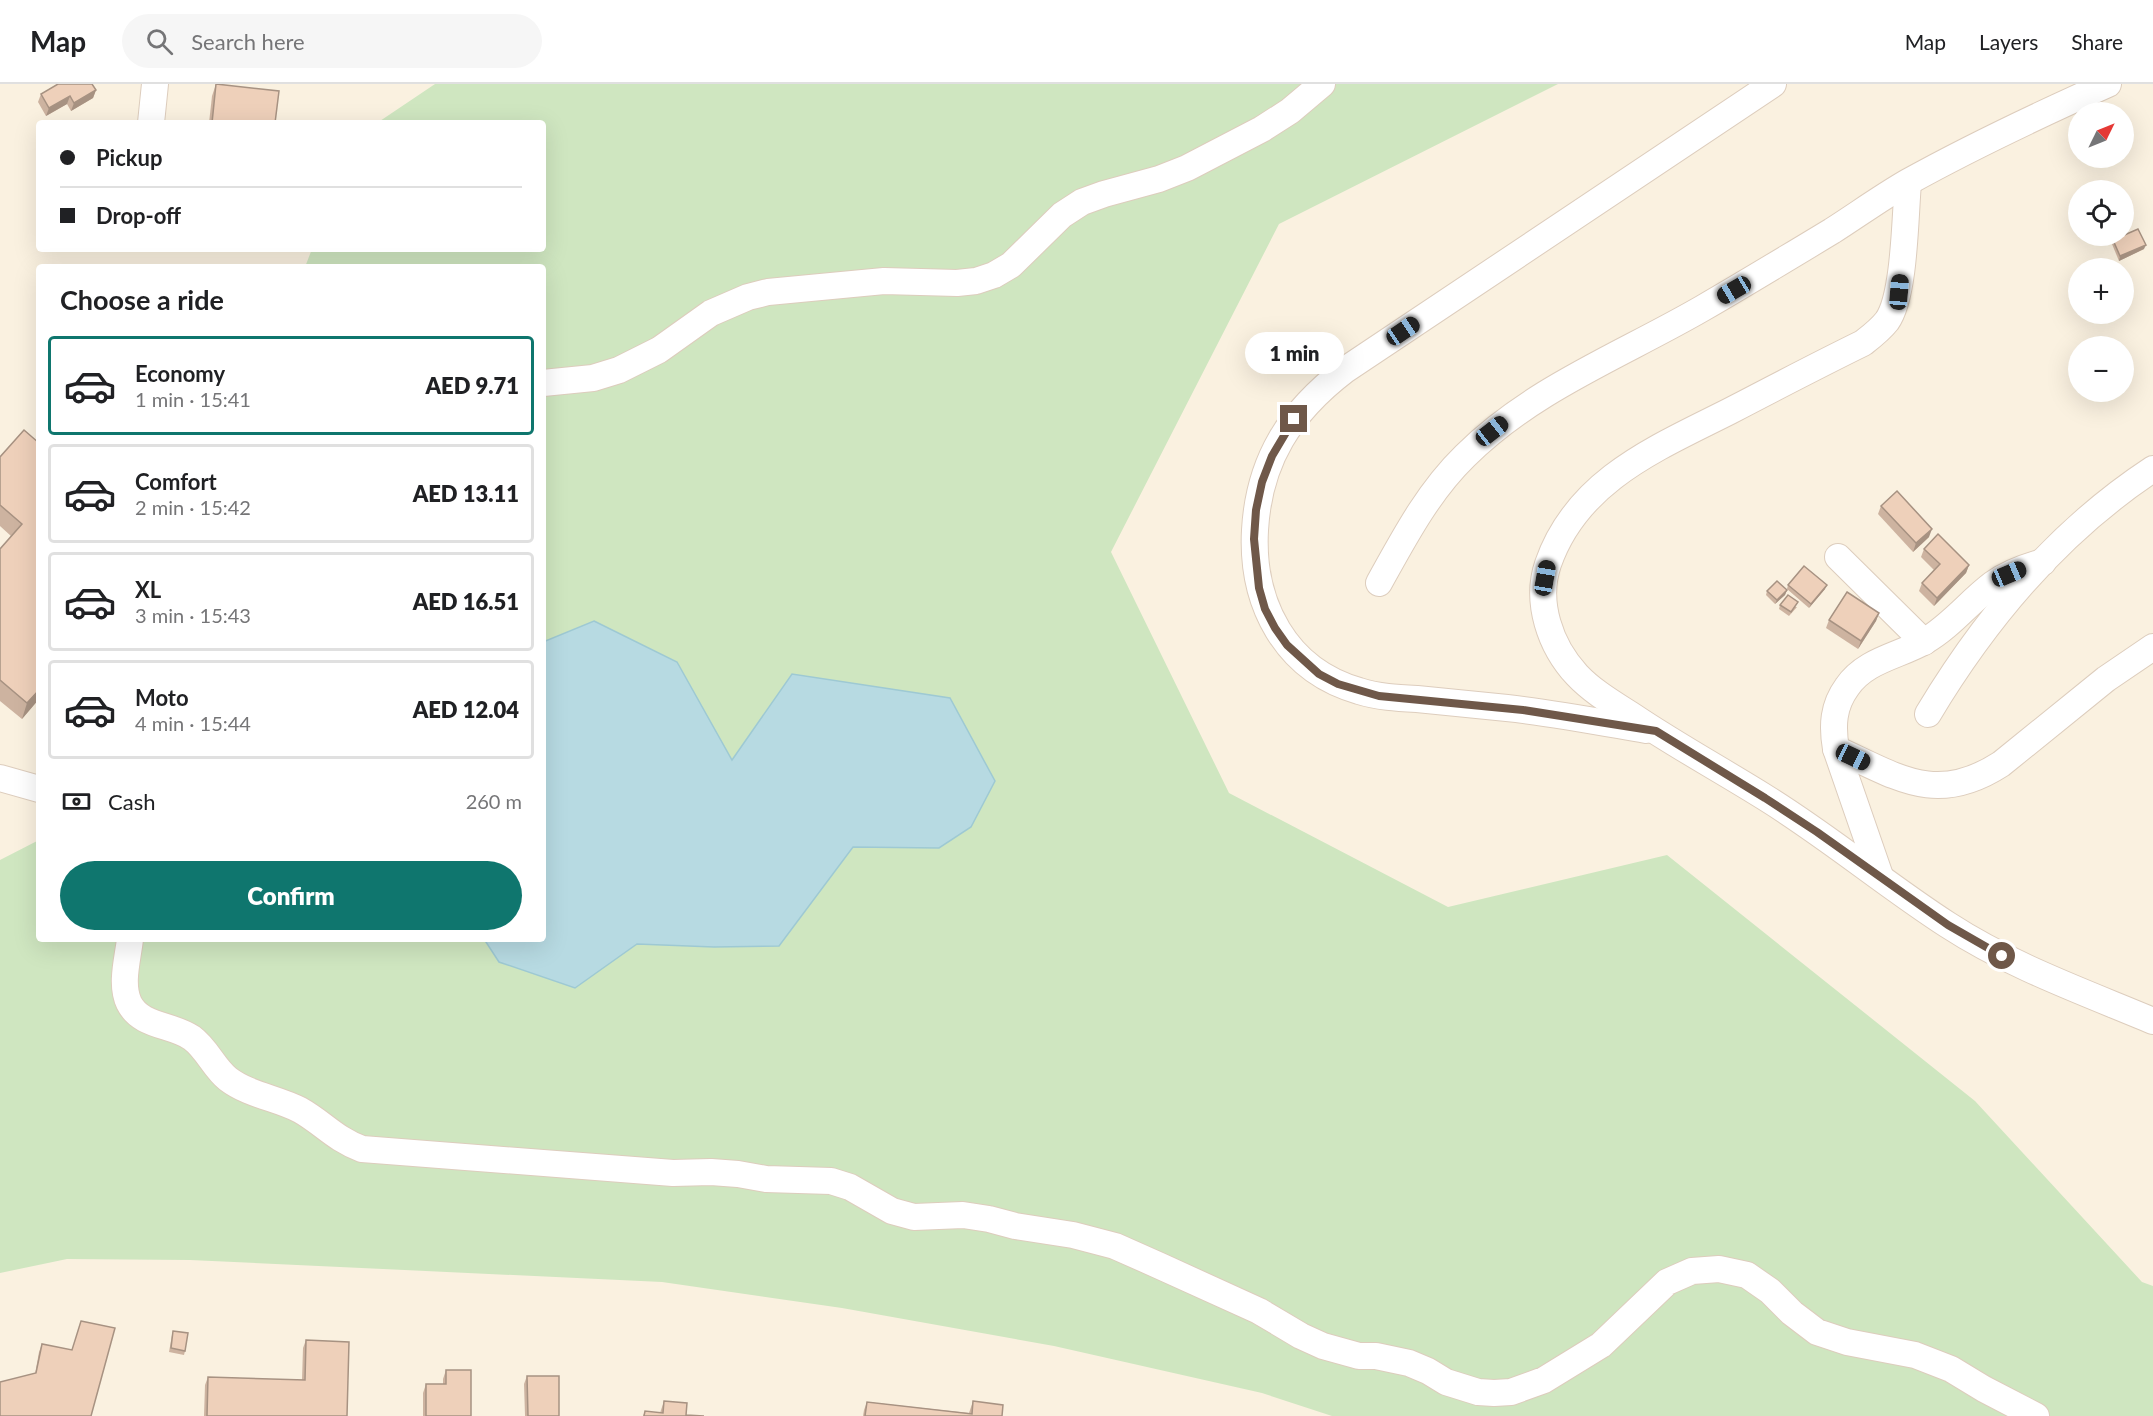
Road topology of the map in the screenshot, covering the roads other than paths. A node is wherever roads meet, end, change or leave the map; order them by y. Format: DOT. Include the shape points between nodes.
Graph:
graph roads {
  1 [pos="155,84"];
  2 [pos="1322,84"];
  3 [pos="1773,84"];
  4 [pos="2108,84"];
  5 [pos="151,120"];
  6 [pos="1908,183"];
  7 [pos="546,383"];
  8 [pos="2153,469"];
  9 [pos="1838,557"];
  10 [pos="2043,562"];
  11 [pos="1379,583"];
  12 [pos="1924,642"];
  13 [pos="2153,647"];
  14 [pos="1928,714"];
  15 [pos="1656,731"];
  16 [pos="1836,749"];
  17 [pos="0,778"];
  18 [pos="36,788"];
  19 [pos="1880,876"];
  20 [pos="130,942"];
  21 [pos="2153,1021"];
  22 [pos="2036,1416"];
  1 -- 5 [label="street"];
  2 -- 7 [label="street" via="1262,129 1187,168 1082,202 1062,215 1011,265 994,275 957,283 884,281 768,292 711,313 659,350 619,370 593,378"];
  3 -- 15 [label="street" via="1322,387 1285,430 1262,482 1256,510 1254,539 1265,609 1287,645 1319,674 1348,688 1379,696 1518,710"];
  4 -- 6 [label="street"];
  6 -- 11 [label="street" via="1729,293 1522,408 1464,456 1439,484"];
  6 -- 15 [label="street" via="1899,292 1888,320 1876,333 1627,465 1590,496 1573,517 1547,565 1544,613 1561,653 1592,690"];
  8 -- 10 [label="street" via="2092,514"];
  9 -- 12 [label="street"];
  10 -- 12 [label="street" via="1993,584"];
  10 -- 14 [label="street" via="1978,639"];
  12 -- 16 [label="street" via="1872,664 1847,686 1834,716"];
  13 -- 16 [label="street" via="2106,679 2001,764 1965,783 1944,786 1904,780"];
  15 -- 19 [label="street"];
  16 -- 19 [label="street"];
  17 -- 18 [label="street"];
  19 -- 21 [label="street" via="1982,946"];
  20 -- 22 [label="street" via="125,991 136,1013 193,1039 238,1086 301,1111 345,1143 362,1149 831,1181 850,1187 892,1211 914,1217 963,1215 1115,1246 1259,1311 1323,1346 1409,1363 1446,1382 1494,1394 1544,1380 1601,1345 1667,1282 1692,1271 1719,1269 1747,1275 1817,1332 1924,1358"];
}
